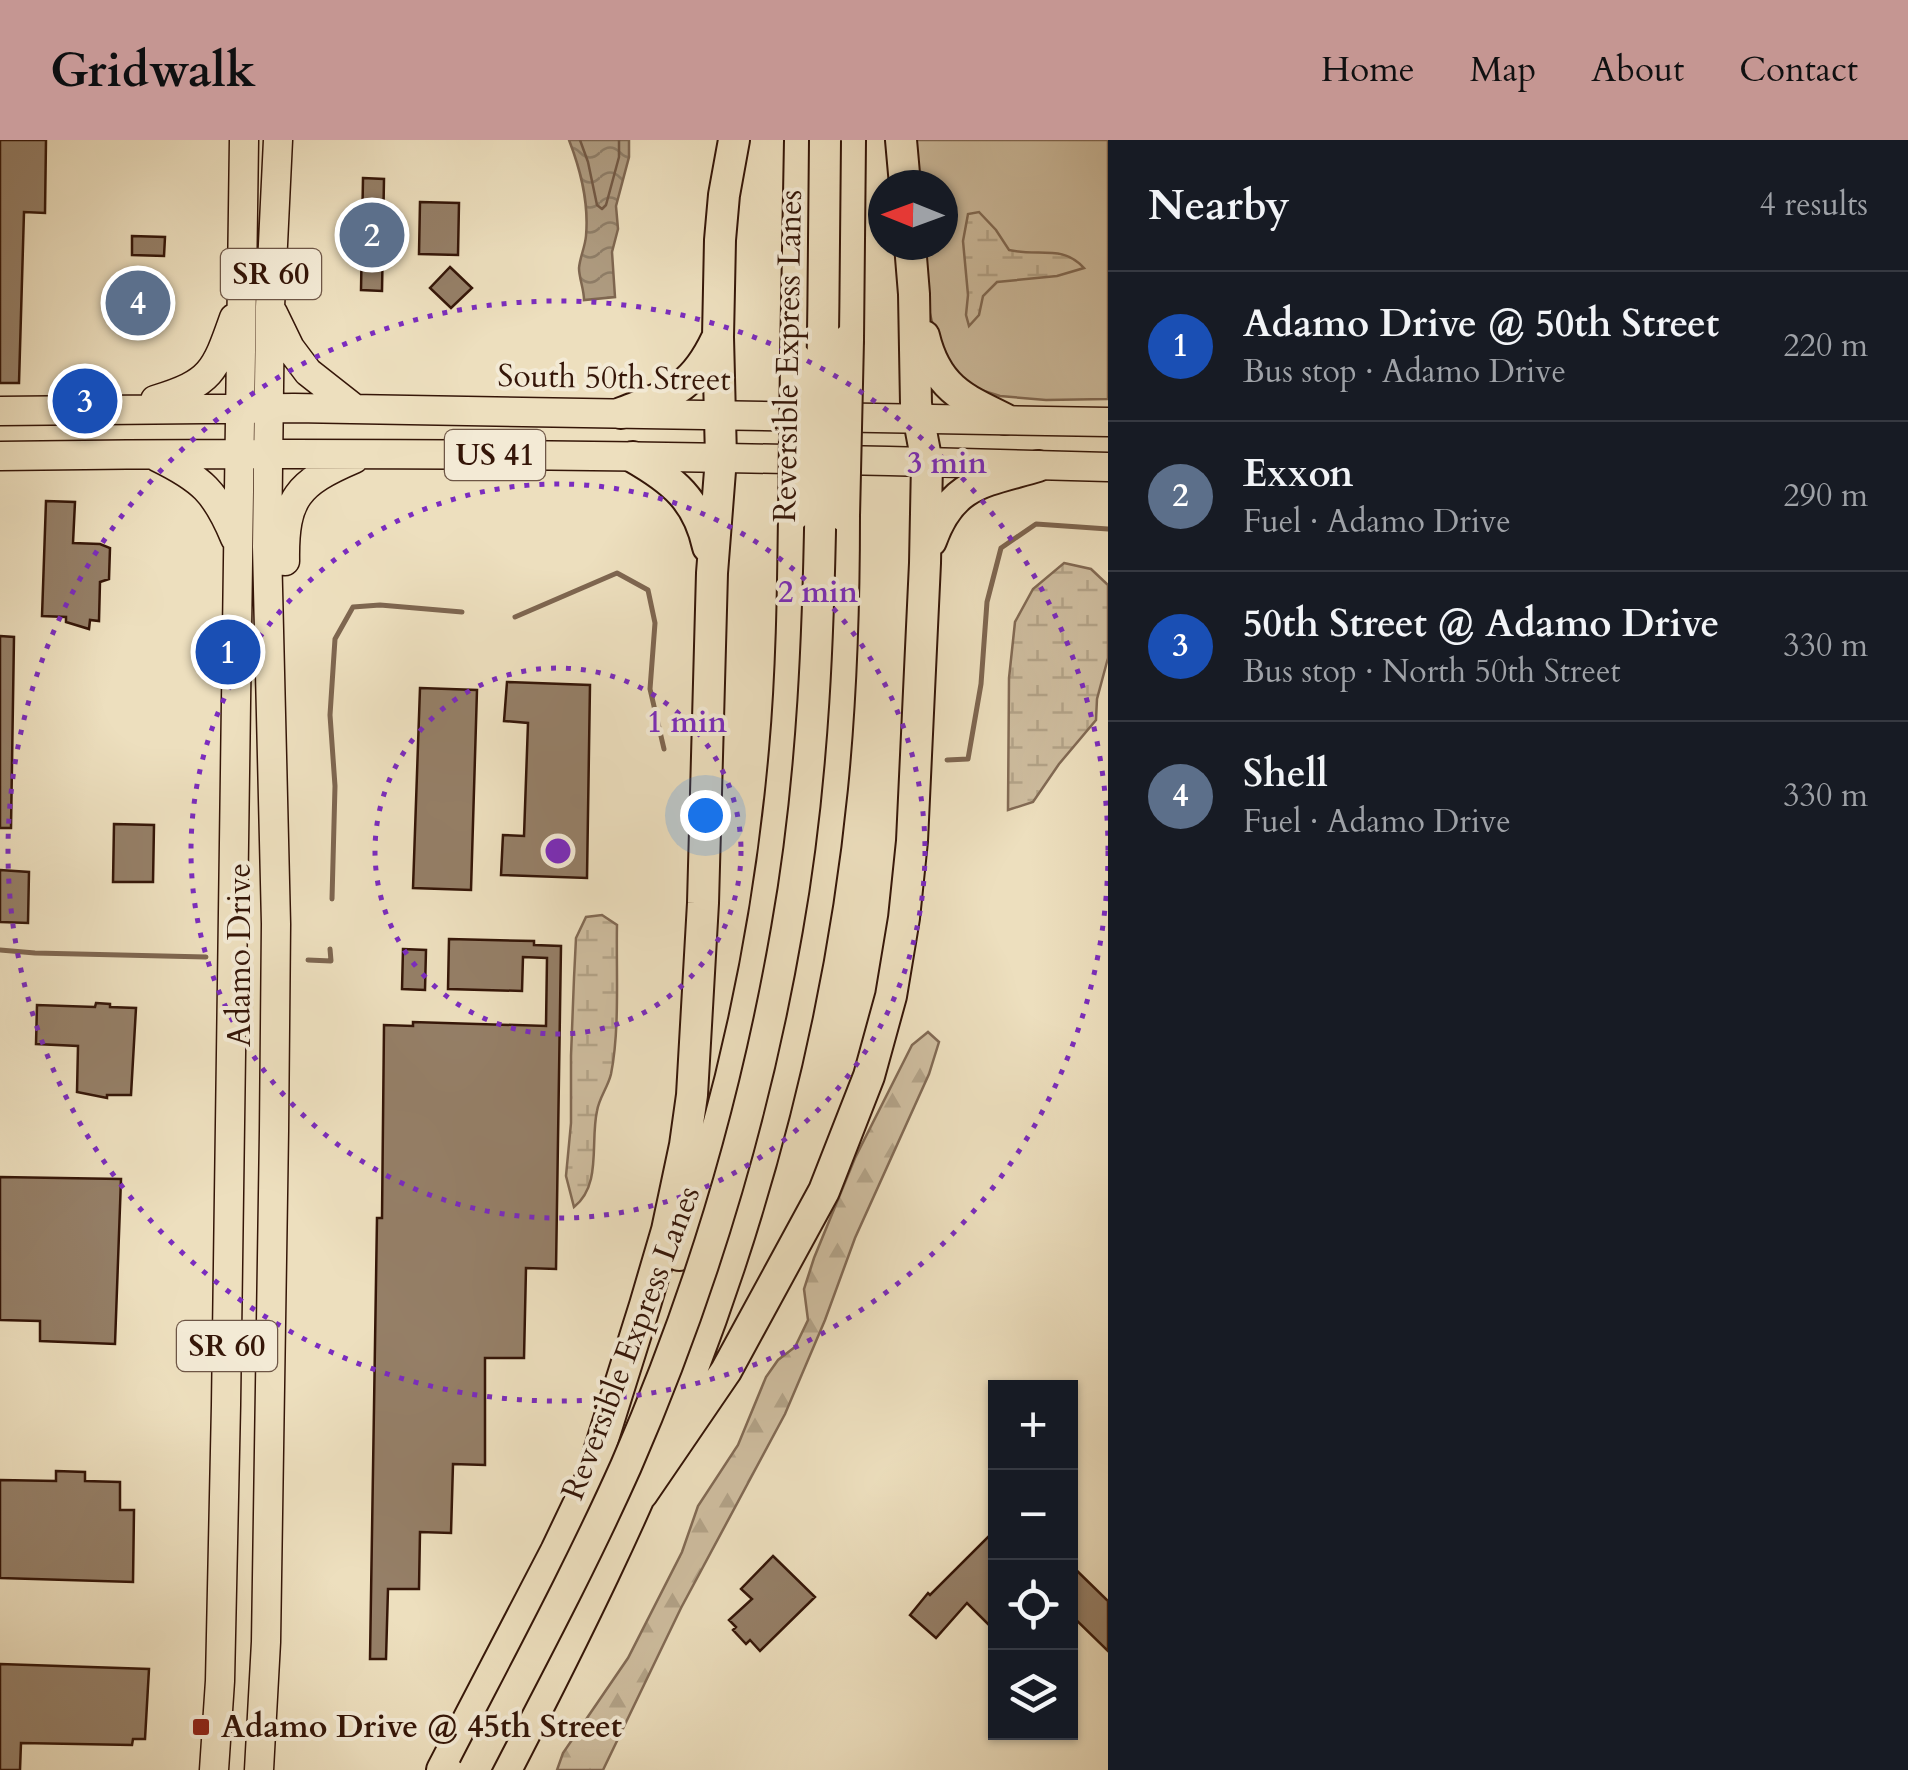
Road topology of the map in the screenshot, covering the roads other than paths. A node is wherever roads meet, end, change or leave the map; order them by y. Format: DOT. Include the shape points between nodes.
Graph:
graph roads {
  1 [pos="244,140"];
  2 [pos="278,140"];
  3 [pos="734,140"];
  4 [pos="800,140"];
  5 [pos="826,140"];
  6 [pos="850,140"];
  7 [pos="901,140"];
  8 [pos="904,170"];
  9 [pos="911,260"];
  10 [pos="914,294"];
  11 [pos="241,298"];
  12 [pos="270,307"];
  13 [pos="718,337"];
  14 [pos="240,407"];
  15 [pos="269,408"];
  16 [pos="126,409"];
  17 [pos="354,409"];
  18 [pos="0,410"];
  19 [pos="621,413"];
  20 [pos="720,414"];
  21 [pos="918,418"];
  22 [pos="1005,419"];
  23 [pos="1108,422"];
  24 [pos="239,452"];
  25 [pos="268,452"];
  26 [pos="152,454"];
  27 [pos="367,454"];
  28 [pos="0,456"];
  29 [pos="633,457"];
  30 [pos="721,458"];
  31 [pos="927,463"];
  32 [pos="1038,466"];
  33 [pos="1108,467"];
  34 [pos="238,546"];
  35 [pos="926,563"];
  36 [pos="712,573"];
  37 [pos="274,830"];
  38 [pos="233,922"];
  39 [pos="276,924"];
  40 [pos="590,1480"];
  41 [pos="642,1494"];
  42 [pos="214,1770"];
  43 [pos="258,1770"];
  44 [pos="442,1770"];
  45 [pos="474,1770"];
  46 [pos="506,1770"];
  1 -- 11 [label="main road, Adamo Drive / SR 60"];
  2 -- 12 [label="main road, Adamo Drive / SR 60"];
  3 -- 13 [label="highway" via="721,229"];
  4 -- 40 [label="highway, bridge" via="791,648 774,850 748,998 687,1232"];
  5 -- 45 [label="highway, Reversible Express Lanes, bridge" via="815,696 791,906 760,1065 719,1218 662,1380 593,1538"];
  6 -- 41 [label="highway, bridge" via="842,656 820,884 763,1155 692,1370"];
  7 -- 8 [label="highway"];
  9 -- 10 [label="highway"];
  10 -- 21 [label="highway"];
  10 -- 22 [label="highway" via="936,371 956,392"];
  11 -- 14 [label="main road, Adamo Drive / SR 60"];
  11 -- 16 [label="main road" via="205,378"];
  12 -- 15 [label="main road, Adamo Drive / SR 60"];
  12 -- 17 [label="main road" via="308,372"];
  13 -- 19 [label="highway" via="690,380"];
  13 -- 20 [label="highway"];
  14 -- 15 [label="main road, South 50th Street / US 41"];
  14 -- 16 [label="main road, US 41"];
  14 -- 24 [label="main road, Adamo Drive / SR 60"];
  15 -- 17 [label="main road, South 50th Street / US 41"];
  15 -- 25 [label="main road, Adamo Drive / SR 60"];
  16 -- 18 [label="main road, US 41"];
  17 -- 19 [label="main road, South 50th Street / US 41"];
  19 -- 20 [label="main road, South 50th Street / US 41"];
  20 -- 21 [label="main road, South 50th Street / US 41"];
  20 -- 30 [label="highway"];
  21 -- 22 [label="main road, South 50th Street / US 41"];
  21 -- 31 [label="highway"];
  22 -- 23 [label="main road, South 50th Street / US 41"];
  24 -- 25 [label="main road, US 41"];
  24 -- 26 [label="main road, US 41"];
  24 -- 34 [label="main road, Adamo Drive / SR 60"];
  25 -- 27 [label="main road, US 41"];
  25 -- 37 [label="main road, Adamo Drive / SR 60"];
  26 -- 28 [label="main road, US 41"];
  26 -- 34 [label="main road" via="212,492"];
  27 -- 29 [label="main road, US 41"];
  27 -- 37 [label="main road" via="301,488 287,522 289,795"];
  29 -- 30 [label="main road, US 41"];
  29 -- 36 [label="highway" via="694,506"];
  30 -- 31 [label="main road, US 41"];
  30 -- 36 [label="highway"];
  31 -- 32 [label="main road, US 41"];
  31 -- 35 [label="highway"];
  32 -- 33 [label="main road, US 41"];
  32 -- 35 [label="highway" via="983,481 952,500"];
  34 -- 38 [label="main road, Adamo Drive / SR 60"];
  35 -- 41 [label="highway" via="909,880 891,996 869,1076 840,1156 793,1251 726,1371"];
  36 -- 40 [label="highway" via="692,1095 667,1230"];
  37 -- 39 [label="main road, Adamo Drive / SR 60"];
  38 -- 39 [label="main road"];
  38 -- 42 [label="main road, Adamo Drive / SR 60"];
  39 -- 43 [label="main road, Adamo Drive / SR 60" via="266,1642"];
  40 -- 44 [label="highway"];
  41 -- 46 [label="highway"];
}
